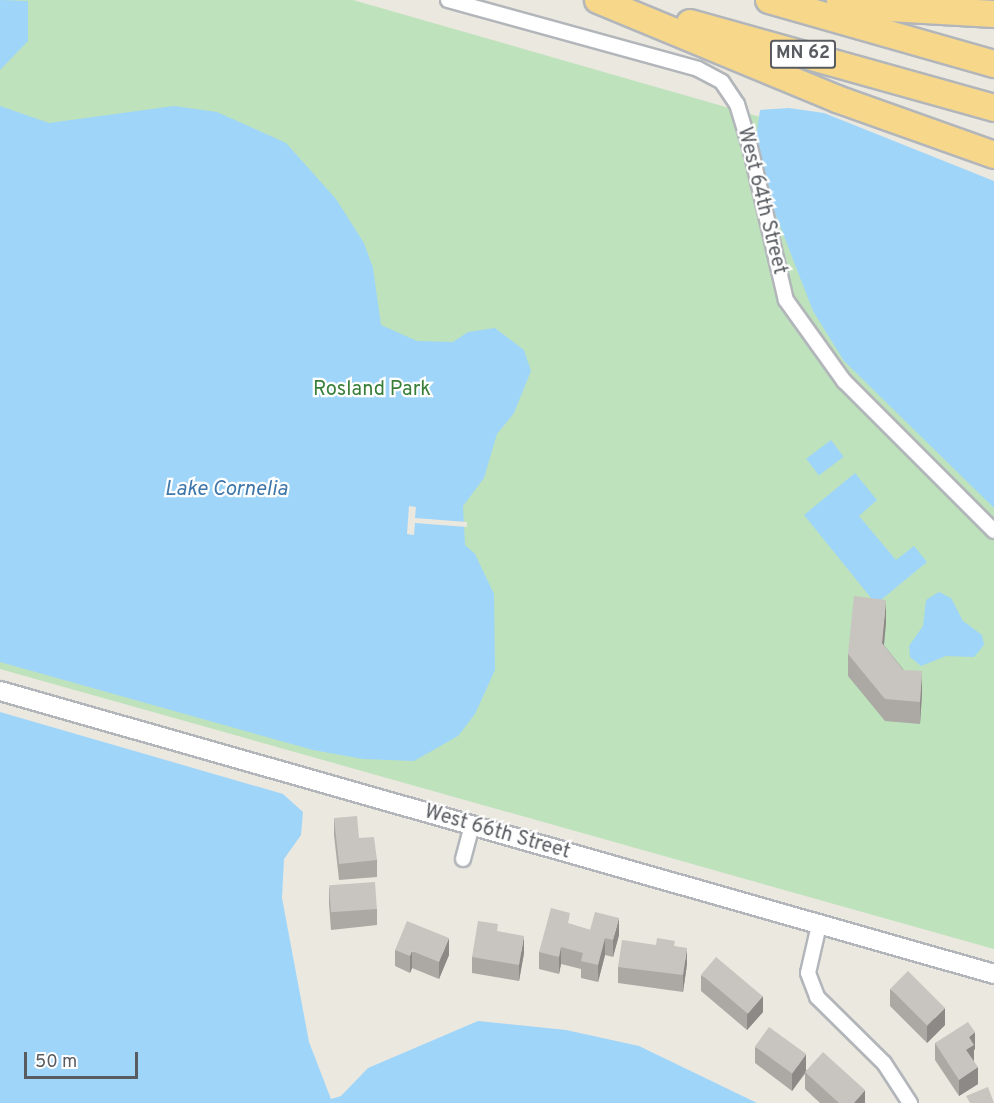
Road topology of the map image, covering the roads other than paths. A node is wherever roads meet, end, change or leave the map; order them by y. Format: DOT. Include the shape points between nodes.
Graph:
graph roads {
  1 [pos="448,0"];
  2 [pos="598,0"];
  3 [pos="612,0"];
  4 [pos="769,0"];
  5 [pos="840,0"];
  6 [pos="994,14"];
  7 [pos="994,64"];
  8 [pos="994,108"];
  9 [pos="994,155"];
  10 [pos="994,531"];
  11 [pos="0,691"];
  12 [pos="472,826"];
  13 [pos="463,859"];
  14 [pos="819,925"];
  15 [pos="994,974"];
  16 [pos="910,1103"];
  1 -- 10 [label="street, West 64th Street" via="698,69 722,82 737,104 750,147 786,300 844,381"];
  2 -- 9 [label="highway" via="837,99"];
  3 -- 8 [label="highway, MN 62"];
  4 -- 7 [label="highway, MN 62"];
  5 -- 6 [label="highway" via="872,7"];
  11 -- 12 [label="street, West 66th Street"];
  12 -- 13 [label="street"];
  12 -- 14 [label="street, West 66th Street"];
  14 -- 15 [label="street, West 66th Street"];
  14 -- 16 [label="street" via="808,973 817,997 884,1063"];
}
